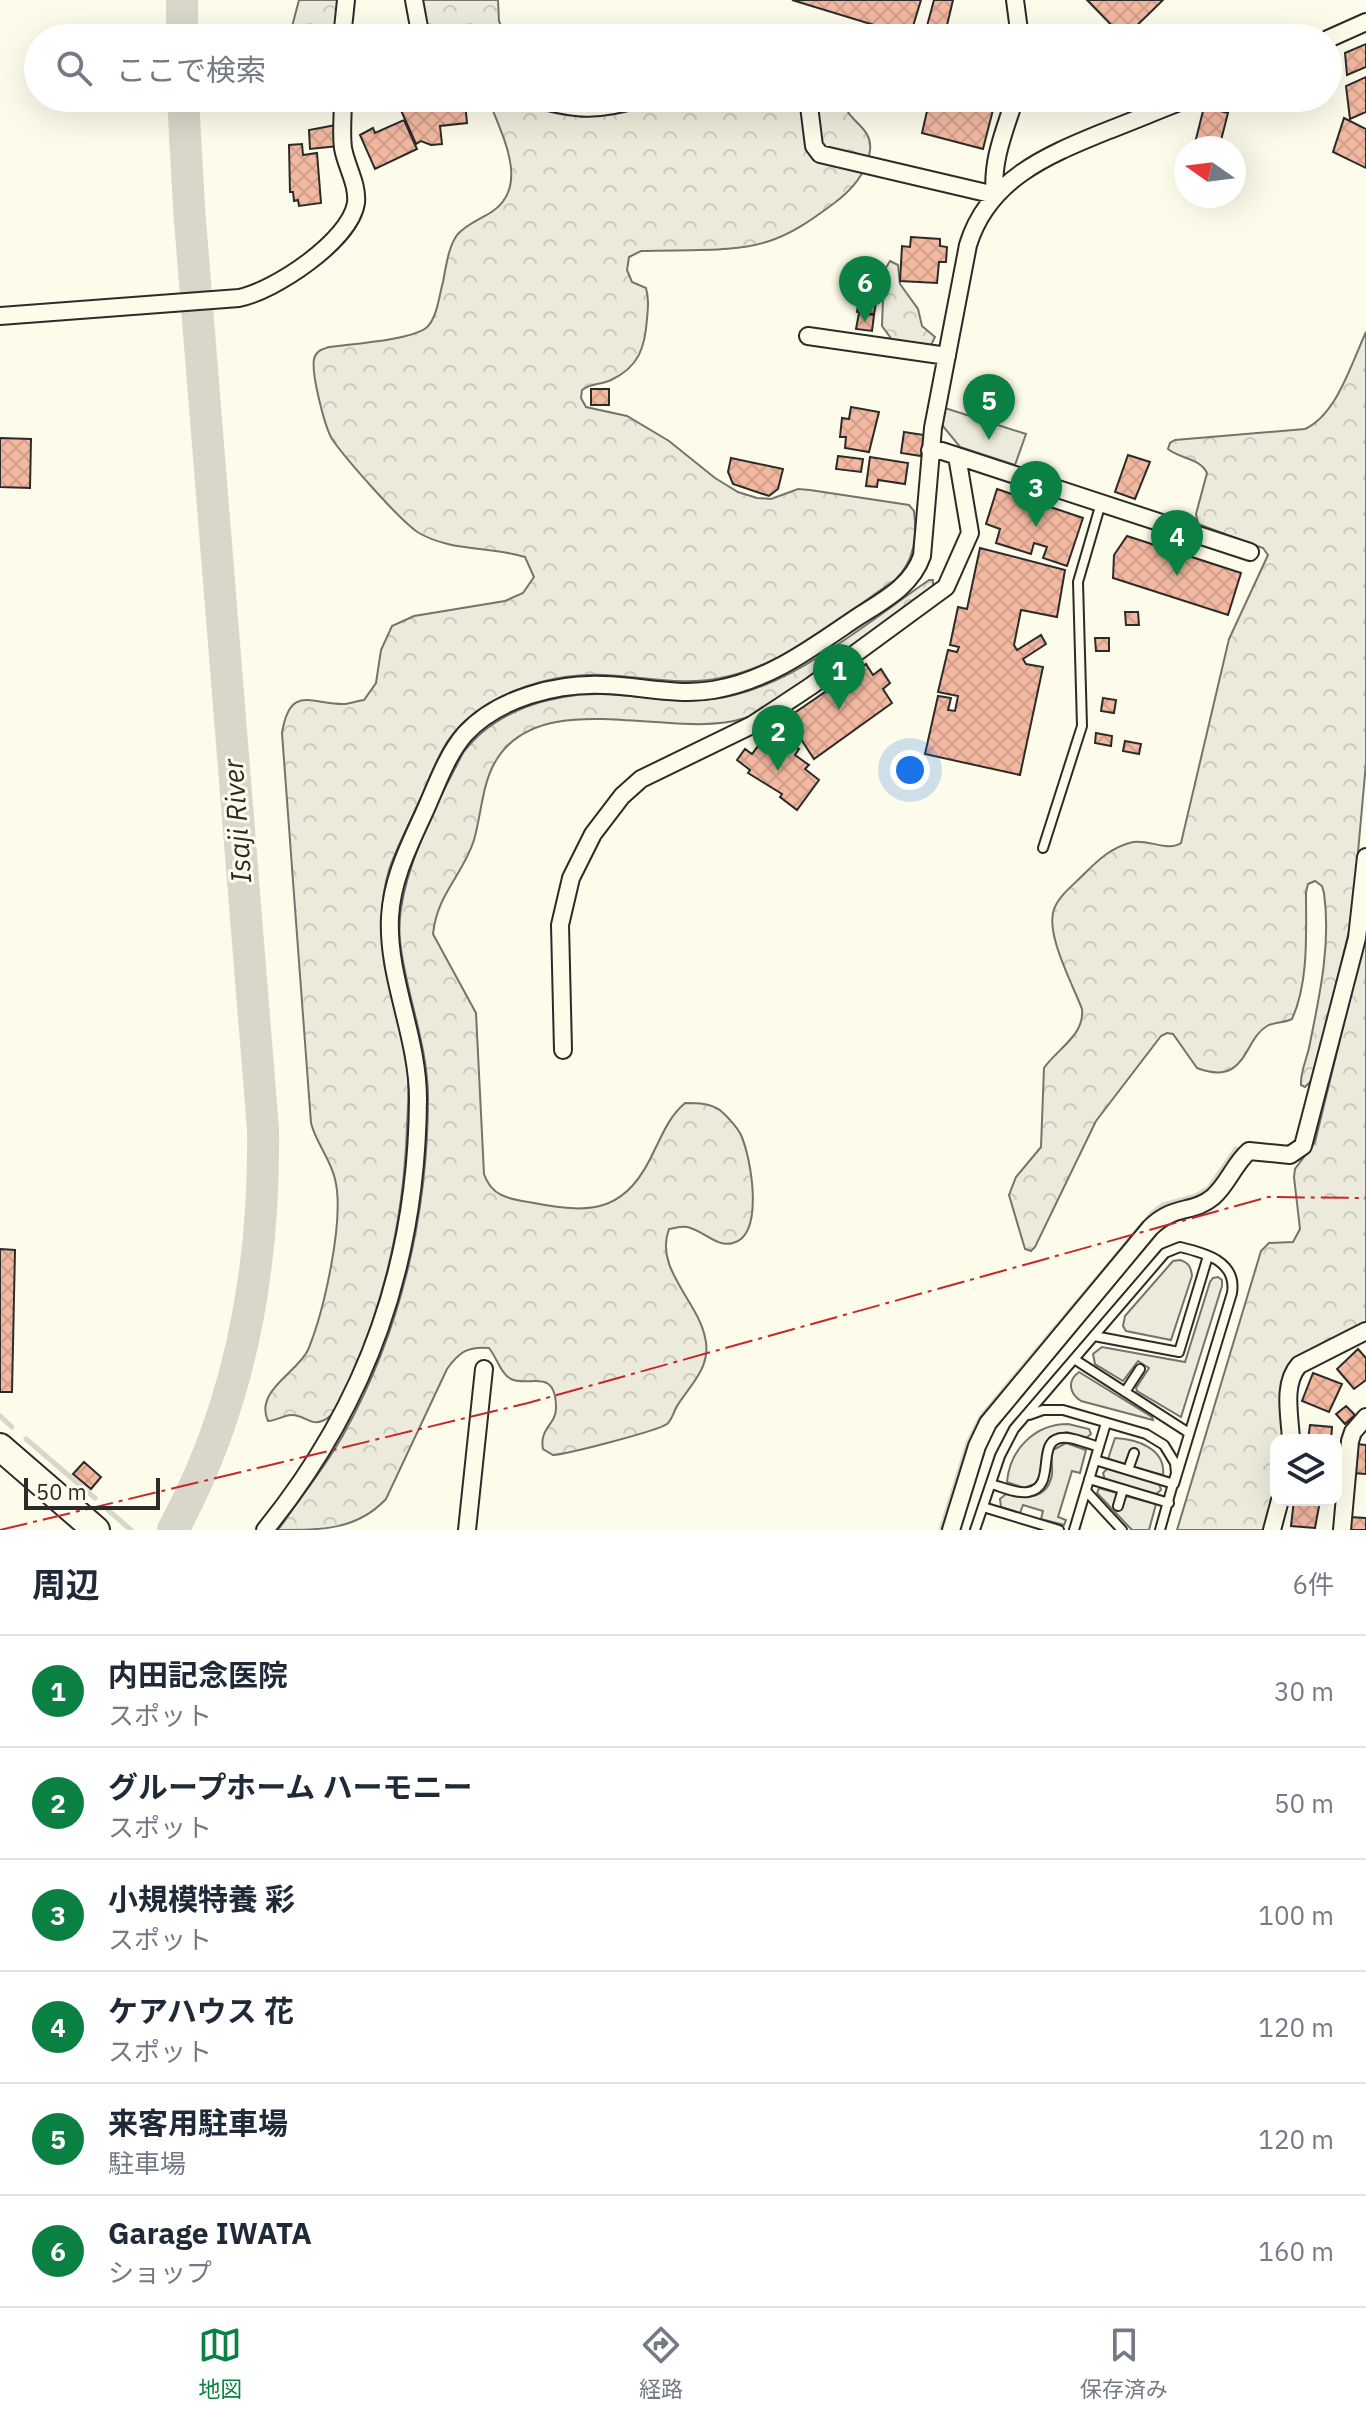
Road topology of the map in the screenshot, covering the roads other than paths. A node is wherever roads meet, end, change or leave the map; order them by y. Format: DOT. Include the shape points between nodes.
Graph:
graph roads {
  1 [pos="346,0"];
  2 [pos="414,0"];
  3 [pos="1015,0"];
  4 [pos="1366,22"];
  5 [pos="343,24"];
  6 [pos="418,24"];
  7 [pos="1018,24"];
  8 [pos="1342,33"];
  9 [pos="343,112"];
  10 [pos="810,112"];
  11 [pos="1011,112"];
  12 [pos="1156,112"];
  13 [pos="995,195"];
  14 [pos="0,316"];
  15 [pos="808,336"];
  16 [pos="947,356"];
  17 [pos="930,450"];
  18 [pos="957,456"];
  19 [pos="1101,503"];
  20 [pos="1250,552"];
  21 [pos="1043,848"];
  22 [pos="1366,857"];
  23 [pos="563,1050"];
  24 [pos="1208,1256"];
  25 [pos="1366,1331"];
  26 [pos="1094,1336"];
  27 [pos="1074,1359"];
  28 [pos="484,1369"];
  29 [pos="1140,1369"];
  30 [pos="1125,1392"];
  31 [pos="1025,1417"];
  32 [pos="1366,1417"];
  33 [pos="1106,1423"];
  34 [pos="1189,1433"];
  35 [pos="1291,1434"];
  36 [pos="0,1447"];
  37 [pos="1099,1447"];
  38 [pos="1134,1453"];
  39 [pos="1095,1460"];
  40 [pos="1128,1470"];
  41 [pos="1089,1479"];
  42 [pos="991,1484"];
  43 [pos="1174,1484"];
  44 [pos="1123,1489"];
  45 [pos="1086,1491"];
  46 [pos="1169,1503"];
  47 [pos="1118,1506"];
  48 [pos="1278,1506"];
  49 [pos="983,1507"];
  50 [pos="94,1528"];
  51 [pos="265,1530"];
  52 [pos="467,1530"];
  53 [pos="951,1530"];
  54 [pos="975,1530"];
  55 [pos="1059,1530"];
  56 [pos="1074,1530"];
  57 [pos="1122,1530"];
  58 [pos="1160,1530"];
  59 [pos="1272,1530"];
  60 [pos="1342,1530"];
  1 -- 5 [label="street"];
  2 -- 6 [label="street"];
  3 -- 7 [label="street"];
  4 -- 8 [label="street"];
  9 -- 14 [label="street" via="344,149 356,191 353,211 302,268 264,291 235,299"];
  10 -- 13 [label="street" via="820,154"];
  11 -- 13 [label="street" via="995,162"];
  12 -- 13 [label="street" via="1052,154"];
  13 -- 16 [label="street" via="978,218 968,245"];
  15 -- 16 [label="street"];
  16 -- 17 [label="street"];
  17 -- 18 [label="street"];
  17 -- 51 [label="street" via="918,568 901,587 796,659 746,682 711,690 606,685 551,690 486,717 454,748 399,870 390,916 394,964 417,1064 418,1098 413,1188 398,1272 355,1391 314,1465"];
  18 -- 19 [label="street"];
  18 -- 23 [label="street" via="970,533 946,587 752,725 641,779 593,834 571,878 560,925"];
  19 -- 20 [label="street"];
  19 -- 21 [label="lane" via="1078,582 1082,726"];
  22 -- 53 [label="street" via="1357,938 1303,1146 1290,1155 1249,1151 1216,1195 1168,1213 1150,1228 988,1423"];
  24 -- 26 [label="lane" via="1180,1247 1169,1250"];
  24 -- 26 [label="lane" via="1179,1352"];
  24 -- 34 [label="lane" via="1224,1264 1233,1285"];
  25 -- 35 [label="street" via="1294,1371 1289,1385"];
  26 -- 27 [label="lane"];
  27 -- 30 [label="lane"];
  27 -- 31 [label="lane"];
  28 -- 52 [label="street"];
  29 -- 30 [label="lane"];
  30 -- 34 [label="lane"];
  31 -- 33 [label="lane" via="1053,1409"];
  31 -- 42 [label="lane" via="1006,1442"];
  32 -- 60 [label="street" via="1350,1441"];
  33 -- 37 [label="lane"];
  33 -- 43 [label="lane" via="1164,1445 1175,1463"];
  34 -- 43 [label="lane"];
  36 -- 50 [label="main road"];
  37 -- 39 [label="lane"];
  37 -- 42 [label="lane" via="1067,1438 1053,1442 1046,1453 1046,1477 1031,1492"];
  38 -- 40 [label="lane"];
  39 -- 40 [label="lane"];
  39 -- 41 [label="lane"];
  40 -- 43 [label="lane"];
  41 -- 44 [label="lane"];
  41 -- 45 [label="lane"];
  42 -- 49 [label="lane"];
  43 -- 46 [label="lane"];
  44 -- 46 [label="lane"];
  44 -- 47 [label="lane"];
  45 -- 56 [label="lane"];
  45 -- 57 [label="lane"];
  46 -- 58 [label="lane"];
  48 -- 59 [label="street"];
  49 -- 54 [label="lane"];
  49 -- 55 [label="lane"];
}
